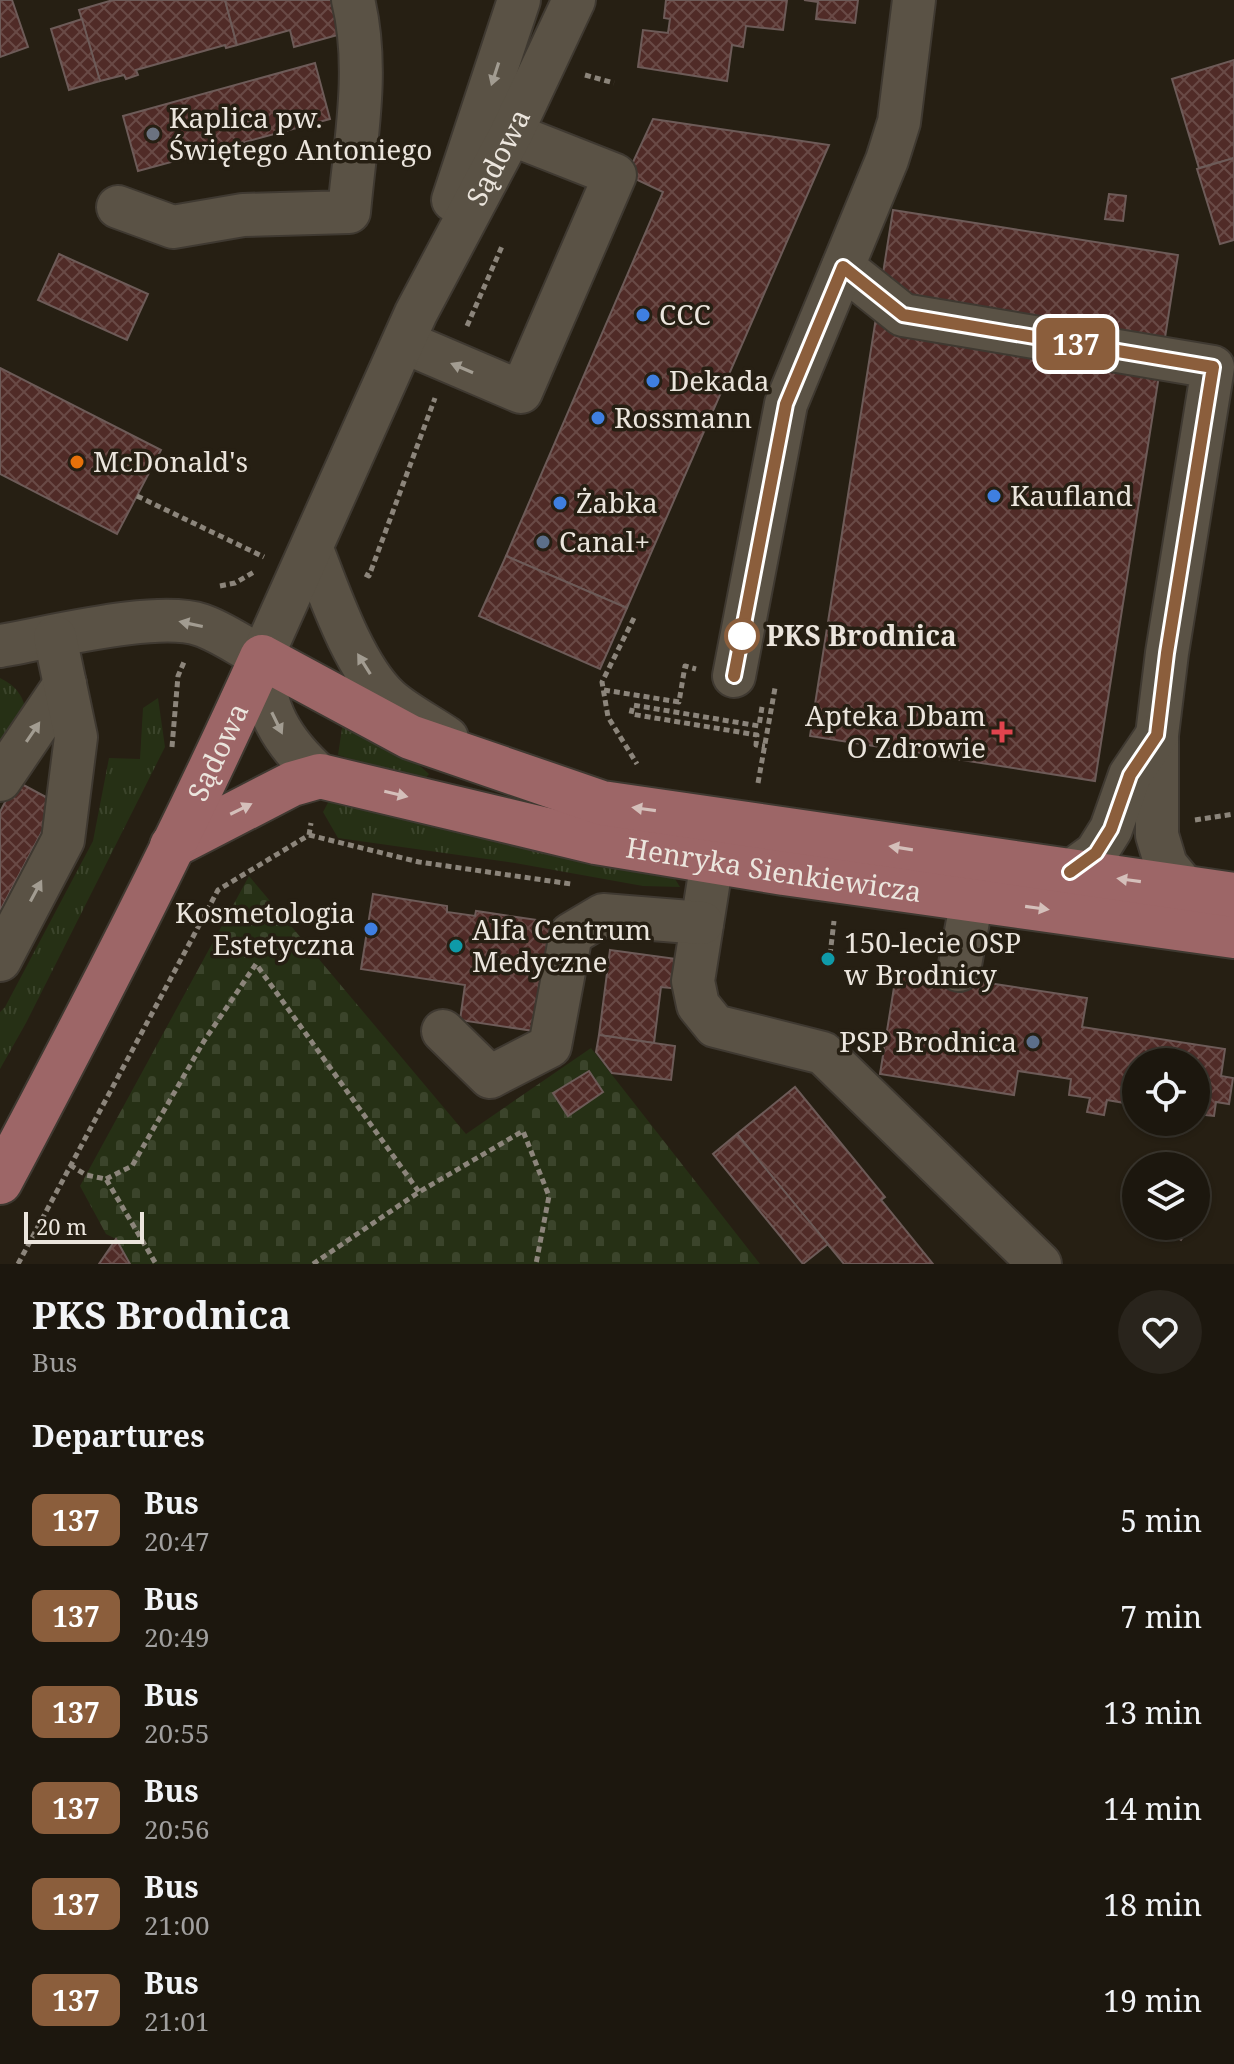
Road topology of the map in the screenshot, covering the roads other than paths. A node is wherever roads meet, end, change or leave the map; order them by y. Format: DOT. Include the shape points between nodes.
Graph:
graph roads {
  1 [pos="353,0"];
  2 [pos="519,0"];
  3 [pos="574,0"];
  4 [pos="914,0"];
  5 [pos="511,134"];
  6 [pos="118,207"];
  7 [pos="843,267"];
  8 [pos="410,328"];
  9 [pos="312,549"];
  10 [pos="55,637"];
  11 [pos="0,646"];
  12 [pos="262,657"];
  13 [pos="65,684"];
  14 [pos="749,686"];
  15 [pos="1157,735"];
  16 [pos="489,764"];
  17 [pos="320,776"];
  18 [pos="0,780"];
  19 [pos="715,840"];
  20 [pos="172,846"];
  21 [pos="1070,872"];
  22 [pos="975,879"];
  23 [pos="1185,888"];
  24 [pos="1234,895"];
  25 [pos="702,923"];
  26 [pos="1234,936"];
  27 [pos="0,960"];
  28 [pos="959,970"];
  29 [pos="443,1031"];
  30 [pos="0,1182"];
  31 [pos="1040,1264"];
  1 -- 6 [label="street" via="360,83 349,212 243,215 173,227"];
  2 -- 8 [label="street, Sądowa, one-way"];
  3 -- 5 [label="street, Sądowa"];
  4 -- 7 [label="street" via="899,122"];
  5 -- 8 [label="street, Sądowa"];
  5 -- 8 [label="street, one-way" via="615,175 521,392"];
  7 -- 14 [label="street" via="786,404"];
  7 -- 15 [label="street" via="903,315 1213,367"];
  8 -- 9 [label="street, Sądowa"];
  9 -- 12 [label="street, Sądowa"];
  16 -- 9 [label="street, Henryka Sienkiewicza, one-way" via="387,698 349,638"];
  10 -- 11 [label="street"];
  12 -- 10 [label="street, one-way" via="201,624 171,620"];
  10 -- 13 [label="street"];
  12 -- 16 [label="main road, Henryka Sienkiewicza" via="410,737"];
  12 -- 17 [label="street, one-way" via="266,701 276,723"];
  12 -- 20 [label="main road, Sądowa"];
  18 -- 13 [label="street, one-way"];
  27 -- 13 [label="street, one-way" via="63,840 76,737"];
  15 -- 21 [label="street" via="1130,775 1111,829 1096,853"];
  15 -- 23 [label="street" via="1157,835 1166,865"];
  19 -- 16 [label="main road, Henryka Sienkiewicza, one-way"];
  17 -- 19 [label="main road, Henryka Sienkiewicza, one-way" via="596,842"];
  20 -- 17 [label="main road, one-way" via="292,784"];
  19 -- 22 [label="main road, Henryka Sienkiewicza"];
  19 -- 25 [label="street"];
  20 -- 30 [label="main road, Sądowa"];
  21 -- 22 [label="main road, Henryka Sienkiewicza"];
  23 -- 21 [label="main road, Henryka Sienkiewicza, one-way"];
  22 -- 26 [label="main road, Henryka Sienkiewicza, one-way"];
  22 -- 28 [label="street"];
  23 -- 24 [label="main road, Henryka Sienkiewicza"];
  25 -- 29 [label="street" via="603,915 571,934 550,1046 490,1077"];
  25 -- 31 [label="street" via="693,981 698,1005 715,1026 823,1053"];
}
